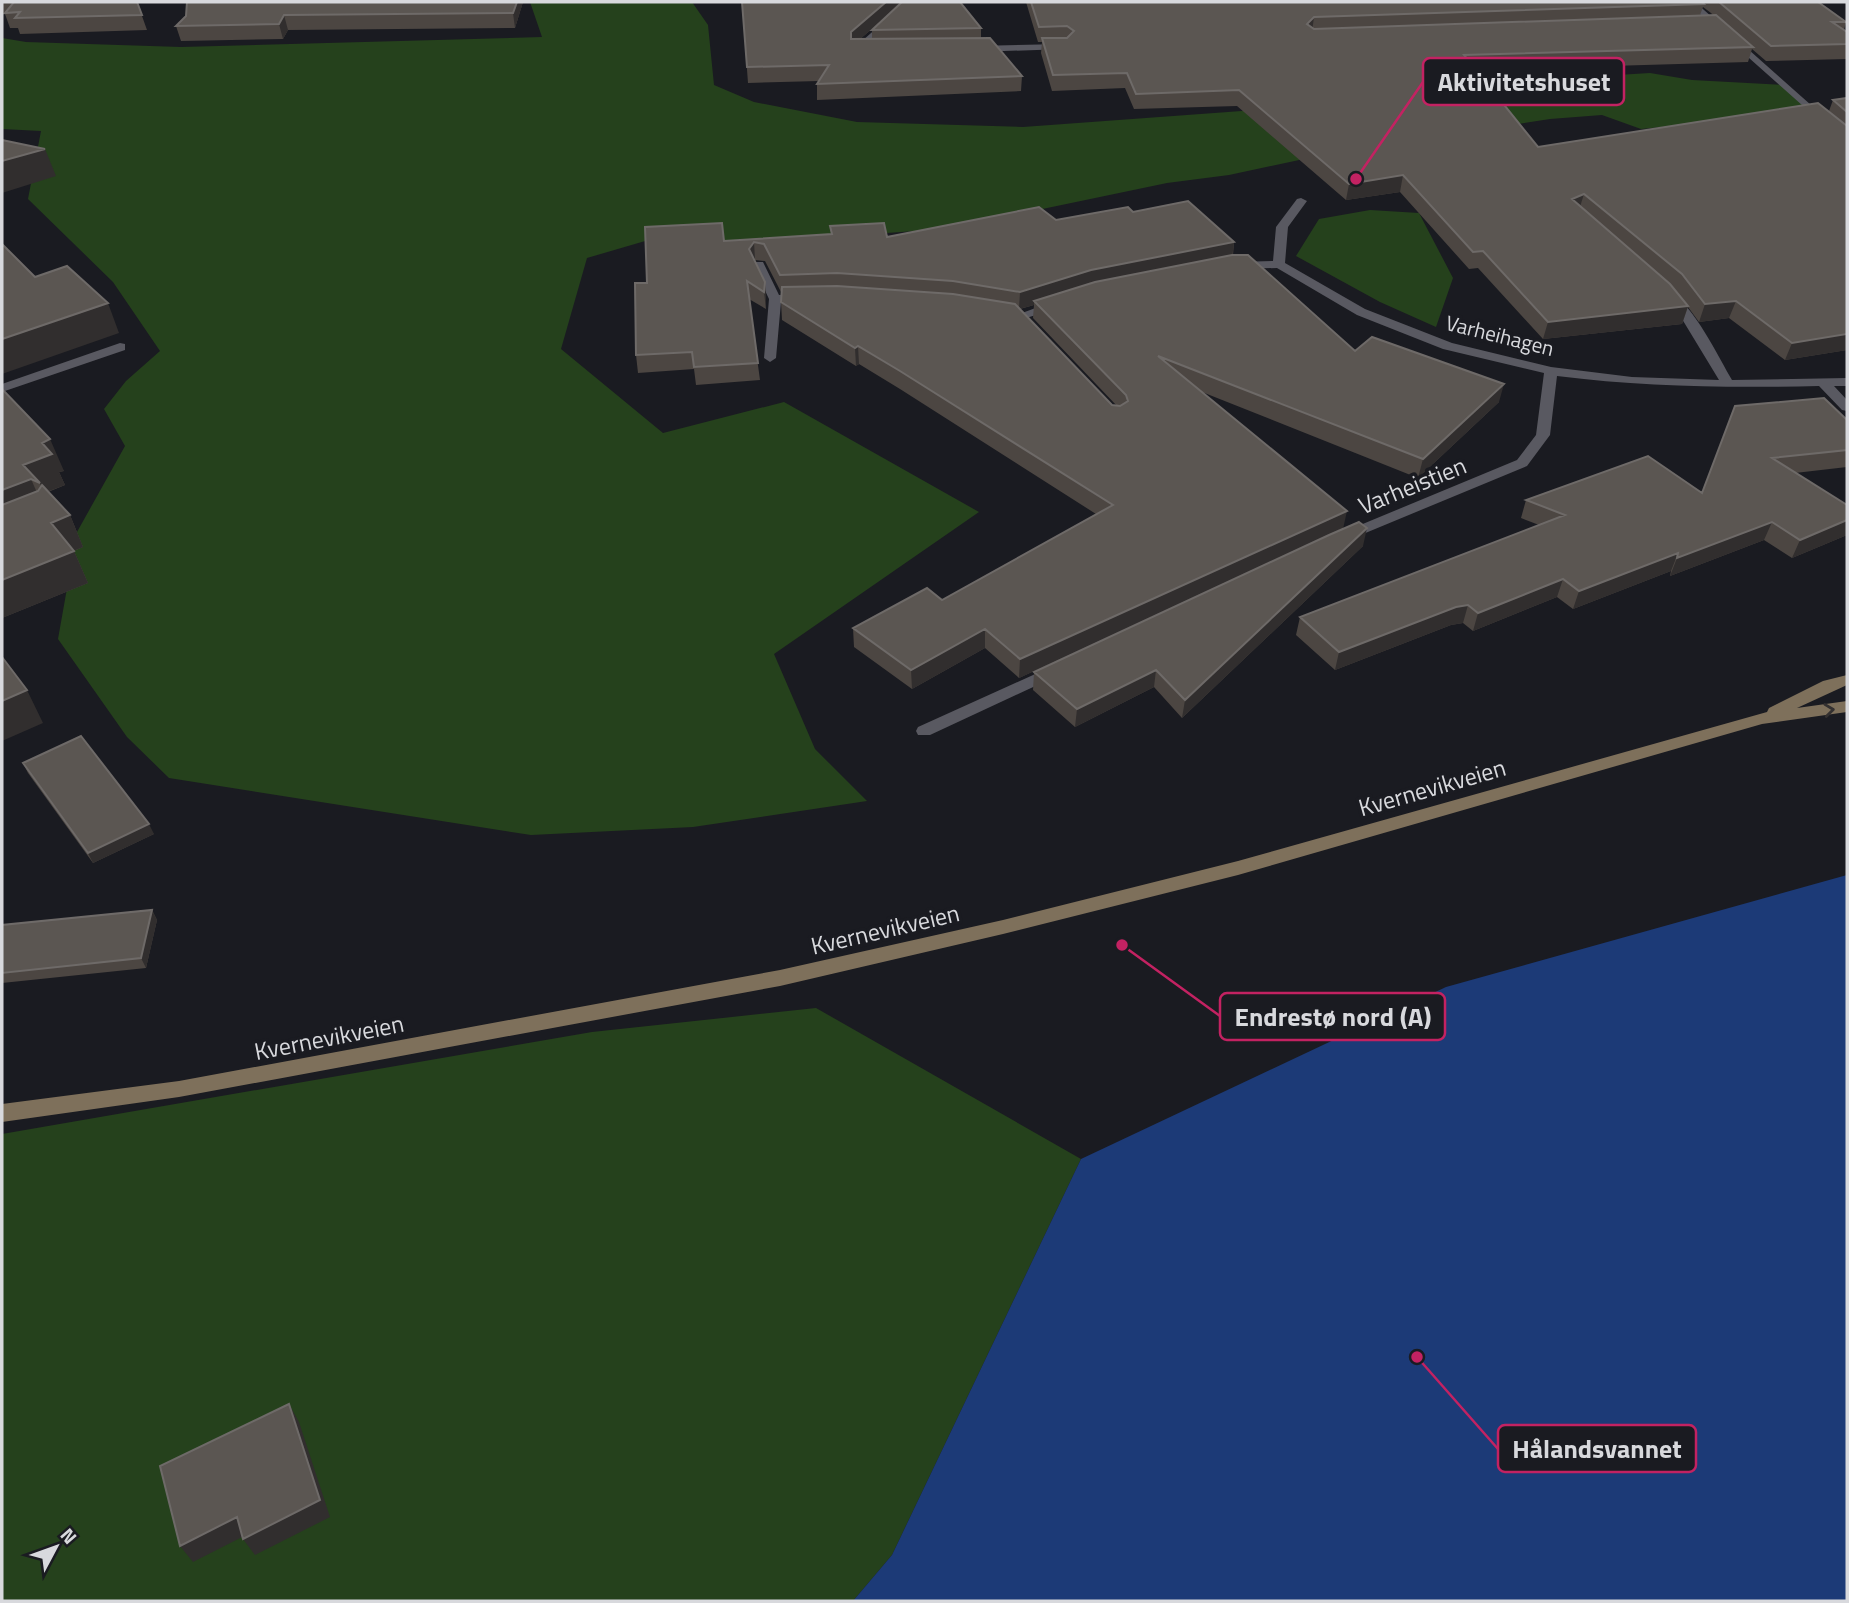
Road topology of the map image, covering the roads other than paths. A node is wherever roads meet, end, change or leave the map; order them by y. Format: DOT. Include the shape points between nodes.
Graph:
graph roads {
  1 [pos="911,2"];
  2 [pos="1690,2"];
  3 [pos="1715,24"];
  4 [pos="1701,25"];
  5 [pos="1066,47"];
  6 [pos="961,49"];
  7 [pos="869,50"];
  8 [pos="1847,142"];
  9 [pos="1301,201"];
  10 [pos="1279,264"];
  11 [pos="759,265"];
  12 [pos="1229,266"];
  13 [pos="1660,287"];
  14 [pos="813,298"];
  15 [pos="775,299"];
  16 [pos="1067,301"];
  17 [pos="1018,318"];
  18 [pos="120,347"];
  19 [pos="770,358"];
  20 [pos="1551,371"];
  21 [pos="1847,382"];
  22 [pos="1728,384"];
  23 [pos="1824,384"];
  24 [pos="2,388"];
  25 [pos="1847,407"];
  26 [pos="1331,542"];
  27 [pos="1072,662"];
  28 [pos="1847,680"];
  29 [pos="1847,707"];
  30 [pos="1762,718"];
  31 [pos="924,731"];
  32 [pos="2,1113"];
  1 -- 7 [label="street" via="856,51"];
  2 -- 3 [label="street"];
  3 -- 4 [label="street"];
  3 -- 8 [label="street"];
  5 -- 6 [label="street"];
  9 -- 10 [label="street" via="1282,227"];
  10 -- 12 [label="street"];
  10 -- 20 [label="street, Varheihagen" via="1361,312 1448,346"];
  11 -- 15 [label="street"];
  13 -- 22 [label="street" via="1687,317"];
  14 -- 15 [label="street"];
  15 -- 19 [label="street"];
  16 -- 17 [label="street"];
  18 -- 24 [label="street"];
  20 -- 22 [label="street, Varheihagen" via="1632,381"];
  20 -- 26 [label="street, Varheistien" via="1543,435 1522,463"];
  21 -- 23 [label="street, Varheihagen"];
  22 -- 23 [label="street, Varheihagen"];
  23 -- 25 [label="street"];
  27 -- 31 [label="street"];
  28 -- 30 [label="main road, Kvernevikveien"];
  30 -- 29 [label="main road, Kvernevikveien, one-way"];
  30 -- 32 [label="main road, Kvernevikveien" via="1238,868 780,978 179,1089"];
}
